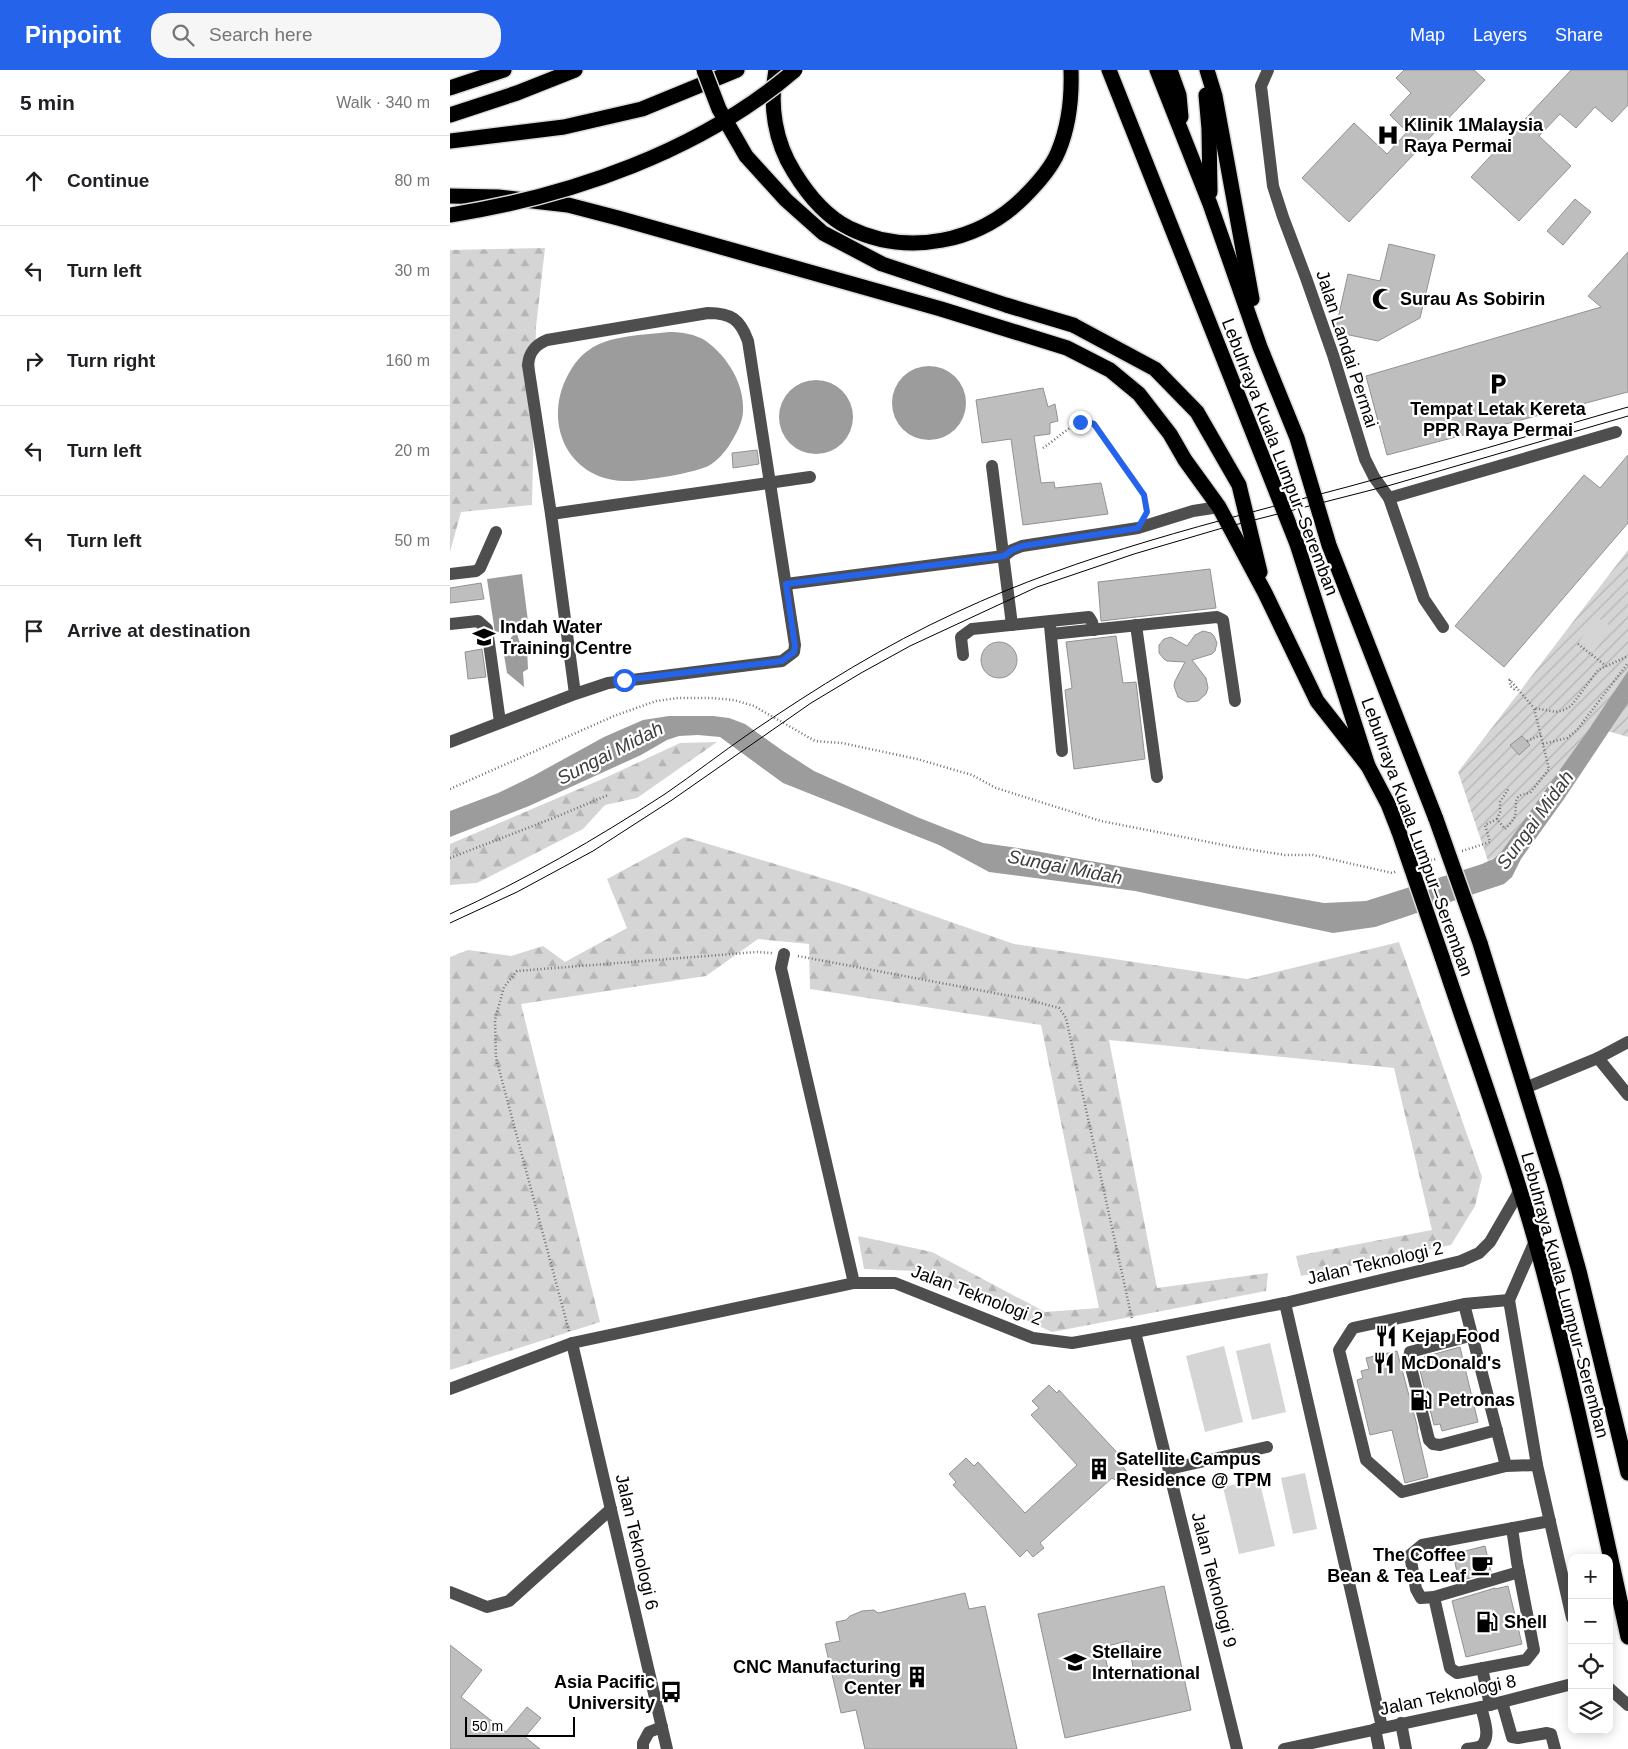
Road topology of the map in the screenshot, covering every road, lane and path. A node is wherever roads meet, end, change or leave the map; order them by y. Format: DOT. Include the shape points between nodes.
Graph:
graph roads {
  1 [pos="504,70"];
  2 [pos="575,70"];
  3 [pos="704,70"];
  4 [pos="737,70"];
  5 [pos="776,70"];
  6 [pos="795,70"];
  7 [pos="1071,70"];
  8 [pos="1109,70"];
  9 [pos="1157,70"];
  10 [pos="1170,70"];
  11 [pos="1206,70"];
  12 [pos="1268,70"];
  13 [pos="450,88"];
  14 [pos="450,115"];
  15 [pos="1182,131"];
  16 [pos="450,141"];
  17 [pos="450,196"];
  18 [pos="1210,204"];
  19 [pos="450,215"];
  20 [pos="1260,346"];
  21 [pos="1616,432"];
  22 [pos="1043,448"];
  23 [pos="992,466"];
  24 [pos="810,477"];
  25 [pos="769,482"];
  26 [pos="1389,498"];
  27 [pos="1219,507"];
  28 [pos="550,514"];
  29 [pos="1138,528"];
  30 [pos="496,532"];
  31 [pos="1004,556"];
  32 [pos="450,574"];
  33 [pos="786,584"];
  34 [pos="1265,593"];
  35 [pos="1049,621"];
  36 [pos="450,624"];
  37 [pos="1012,625"];
  38 [pos="1136,625"];
  39 [pos="1443,627"];
  40 [pos="1094,630"];
  41 [pos="1051,634"];
  42 [pos="1578,644"];
  43 [pos="963,655"];
  44 [pos="1628,656"];
  45 [pos="1628,663"];
  46 [pos="1606,666"];
  47 [pos="1517,688"];
  48 [pos="575,694"];
  49 [pos="1235,701"];
  50 [pos="1534,708"];
  51 [pos="500,722"];
  52 [pos="1541,735"];
  53 [pos="1527,741"];
  54 [pos="450,742"];
  55 [pos="1543,744"];
  56 [pos="1062,751"];
  57 [pos="1368,766"];
  58 [pos="1157,777"];
  59 [pos="1509,788"];
  60 [pos="450,789"];
  61 [pos="608,795"];
  62 [pos="1497,819"];
  63 [pos="1454,853"];
  64 [pos="450,858"];
  65 [pos="1436,859"];
  66 [pos="1418,864"];
  67 [pos="1400,870"];
  68 [pos="784,954"];
  69 [pos="1628,1042"];
  70 [pos="1598,1058"];
  71 [pos="1525,1088"];
  72 [pos="1628,1095"];
  73 [pos="1520,1190"];
  74 [pos="1535,1241"];
  75 [pos="854,1283"];
  76 [pos="1509,1300"];
  77 [pos="1285,1303"];
  78 [pos="1464,1304"];
  79 [pos="1135,1332"];
  80 [pos="1473,1335"];
  81 [pos="572,1343"];
  82 [pos="450,1389"];
  83 [pos="1496,1430"];
  84 [pos="1267,1447"];
  85 [pos="1537,1465"];
  86 [pos="1506,1466"];
  87 [pos="1168,1470"];
  88 [pos="1628,1474"];
  89 [pos="611,1510"];
  90 [pos="1550,1521"];
  91 [pos="1512,1528"];
  92 [pos="1519,1572"];
  93 [pos="450,1592"];
  94 [pos="1434,1596"];
  95 [pos="1568,1600"];
  96 [pos="1628,1637"];
  97 [pos="1482,1668"];
  98 [pos="1568,1685"];
  99 [pos="1610,1689"];
  100 [pos="1491,1704"];
  101 [pos="1628,1705"];
  102 [pos="1401,1723"];
  103 [pos="662,1727"];
  104 [pos="1379,1728"];
  105 [pos="643,1749"];
  106 [pos="667,1749"];
  107 [pos="1236,1749"];
  108 [pos="1284,1749"];
  109 [pos="1380,1749"];
  110 [pos="1406,1749"];
  111 [pos="1467,1749"];
  112 [pos="1555,1749"];
  1 -- 13 [label="highway"];
  2 -- 14 [label="highway"];
  3 -- 34 [label="highway, bridge" via="719,109 746,156 786,200 823,233 882,264 1074,325 1155,369 1197,412 1239,485"];
  4 -- 16 [label="highway" via="642,108 564,127"];
  5 -- 7 [label="highway" via="773,99 780,144 812,199 848,227 868,236 909,244 955,238 980,229 998,220 1033,188 1058,153 1065,134 1072,90"];
  6 -- 19 [label="highway, bridge" via="736,112 676,147 612,174 547,194"];
  8 -- 57 [label="highway, Lebuhraya Kuala Lumpur–Seremban" via="1297,544"];
  9 -- 15 [label="highway, Lebuhraya Kuala Lumpur–Seremban"];
  10 -- 15 [label="highway" via="1180,95"];
  11 -- 18 [label="highway"];
  11 -- 20 [label="highway" via="1215,96"];
  12 -- 26 [label="street, Jalan Landai Permai" via="1261,86 1273,186 1333,355 1365,459"];
  15 -- 18 [label="highway, Lebuhraya Kuala Lumpur–Seremban"];
  17 -- 27 [label="highway" via="498,197 568,205 941,309 1067,348 1110,370 1139,394"];
  18 -- 20 [label="highway, Lebuhraya Kuala Lumpur–Seremban"];
  20 -- 71 [label="highway, Lebuhraya Kuala Lumpur–Seremban, bridge" via="1297,438 1329,545 1436,819 1480,942"];
  21 -- 26 [label="street"];
  22 -- 29 [label="path" via="1080,422 1094,424 1144,495 1147,512"];
  23 -- 31 [label="street"];
  24 -- 25 [label="street"];
  25 -- 28 [label="street"];
  25 -- 28 [label="street" via="748,341 738,321 719,313 708,313 548,340 534,349 528,365"];
  25 -- 33 [label="street"];
  26 -- 39 [label="street, Jalan Landai Permai" via="1424,599"];
  27 -- 29 [label="street" via="1193,511"];
  27 -- 34 [label="highway"];
  28 -- 48 [label="street"];
  29 -- 31 [label="street" via="1022,546"];
  30 -- 32 [label="street" via="480,568"];
  31 -- 33 [label="street"];
  31 -- 37 [label="street"];
  33 -- 48 [label="street" via="795,646 794,652 782,661 624,680"];
  34 -- 57 [label="highway" via="1317,700"];
  35 -- 37 [label="street"];
  35 -- 40 [label="street" via="1089,617"];
  35 -- 41 [label="street"];
  36 -- 51 [label="street" via="478,621 487,629"];
  37 -- 43 [label="street" via="966,633 961,637"];
  38 -- 40 [label="street"];
  38 -- 49 [label="street" via="1211,617 1223,620"];
  38 -- 58 [label="street"];
  40 -- 41 [label="street"];
  41 -- 56 [label="street"];
  42 -- 46 [label="path"];
  44 -- 46 [label="path"];
  45 -- 55 [label="path" via="1577,730 1567,738"];
  46 -- 50 [label="path" via="1598,670 1571,706 1556,712"];
  47 -- 50 [label="path"];
  48 -- 51 [label="street"];
  50 -- 52 [label="path"];
  51 -- 54 [label="street"];
  52 -- 53 [label="path"];
  52 -- 55 [label="path"];
  55 -- 62 [label="path" via="1549,769 1530,793 1517,798 1514,818 1505,828"];
  57 -- 73 [label="highway, Lebuhraya Kuala Lumpur–Seremban, bridge" via="1399,832"];
  59 -- 62 [label="path" via="1500,802"];
  60 -- 67 [label="path" via="614,716 656,701 711,698 754,706 815,741 842,743 918,759 1101,821 1234,847 1285,855 1313,855 1392,873"];
  61 -- 64 [label="path"];
  62 -- 63 [label="path" via="1485,826 1490,842"];
  65 -- 66 [label="path"];
  68 -- 75 [label="street" via="781,968"];
  68 -- 79 [label="path" via="1059,1008 1066,1018"];
  68 -- 81 [label="path" via="757,952 517,971 504,987 495,1020 496,1058"];
  69 -- 70 [label="street"];
  70 -- 71 [label="street"];
  70 -- 72 [label="street"];
  71 -- 88 [label="highway, Lebuhraya Kuala Lumpur–Seremban" via="1579,1271"];
  73 -- 74 [label="highway, Lebuhraya Kuala Lumpur–Seremban"];
  73 -- 77 [label="street, Jalan Teknologi 2" via="1490,1242 1479,1253 1461,1261"];
  74 -- 76 [label="street"];
  74 -- 96 [label="highway, Lebuhraya Kuala Lumpur–Seremban" via="1580,1418"];
  75 -- 79 [label="street, Jalan Teknologi 2" via="895,1283 1033,1338 1072,1343"];
  75 -- 81 [label="street, Jalan Teknologi 2"];
  76 -- 78 [label="street"];
  76 -- 85 [label="street"];
  77 -- 79 [label="street, Jalan Teknologi 2"];
  77 -- 104 [label="street"];
  78 -- 80 [label="street"];
  78 -- 86 [label="street" via="1353,1328 1339,1350 1366,1460 1402,1492"];
  79 -- 87 [label="street, Jalan Teknologi 9"];
  80 -- 83 [label="street"];
  80 -- 83 [label="street" via="1410,1352 1428,1440 1440,1445"];
  81 -- 82 [label="street, Jalan Teknologi 2"];
  81 -- 89 [label="street, Jalan Teknologi 6"];
  83 -- 86 [label="street"];
  84 -- 87 [label="street"];
  85 -- 86 [label="street"];
  85 -- 90 [label="street"];
  87 -- 107 [label="street, Jalan Teknologi 9"];
  89 -- 93 [label="street" via="509,1601 488,1607"];
  89 -- 103 [label="street, Jalan Teknologi 6"];
  90 -- 91 [label="street"];
  90 -- 95 [label="street"];
  91 -- 92 [label="street"];
  91 -- 94 [label="street" via="1422,1545 1410,1555 1416,1589 1421,1598"];
  92 -- 94 [label="street"];
  92 -- 97 [label="street" via="1534,1650 1526,1660"];
  94 -- 97 [label="street" via="1450,1668 1458,1673"];
  97 -- 100 [label="street"];
  98 -- 100 [label="street, Jalan Teknologi 8"];
  99 -- 101 [label="street"];
  100 -- 102 [label="street, Jalan Teknologi 8"];
  100 -- 111 [label="street" via="1483,1744"];
  100 -- 112 [label="street" via="1512,1737 1551,1734"];
  102 -- 104 [label="street, Jalan Teknologi 8"];
  102 -- 110 [label="street"];
  103 -- 105 [label="street" via="649,1732"];
  103 -- 106 [label="street, Jalan Teknologi 6"];
  104 -- 108 [label="street, Jalan Teknologi 8"];
  104 -- 109 [label="street"];
}
